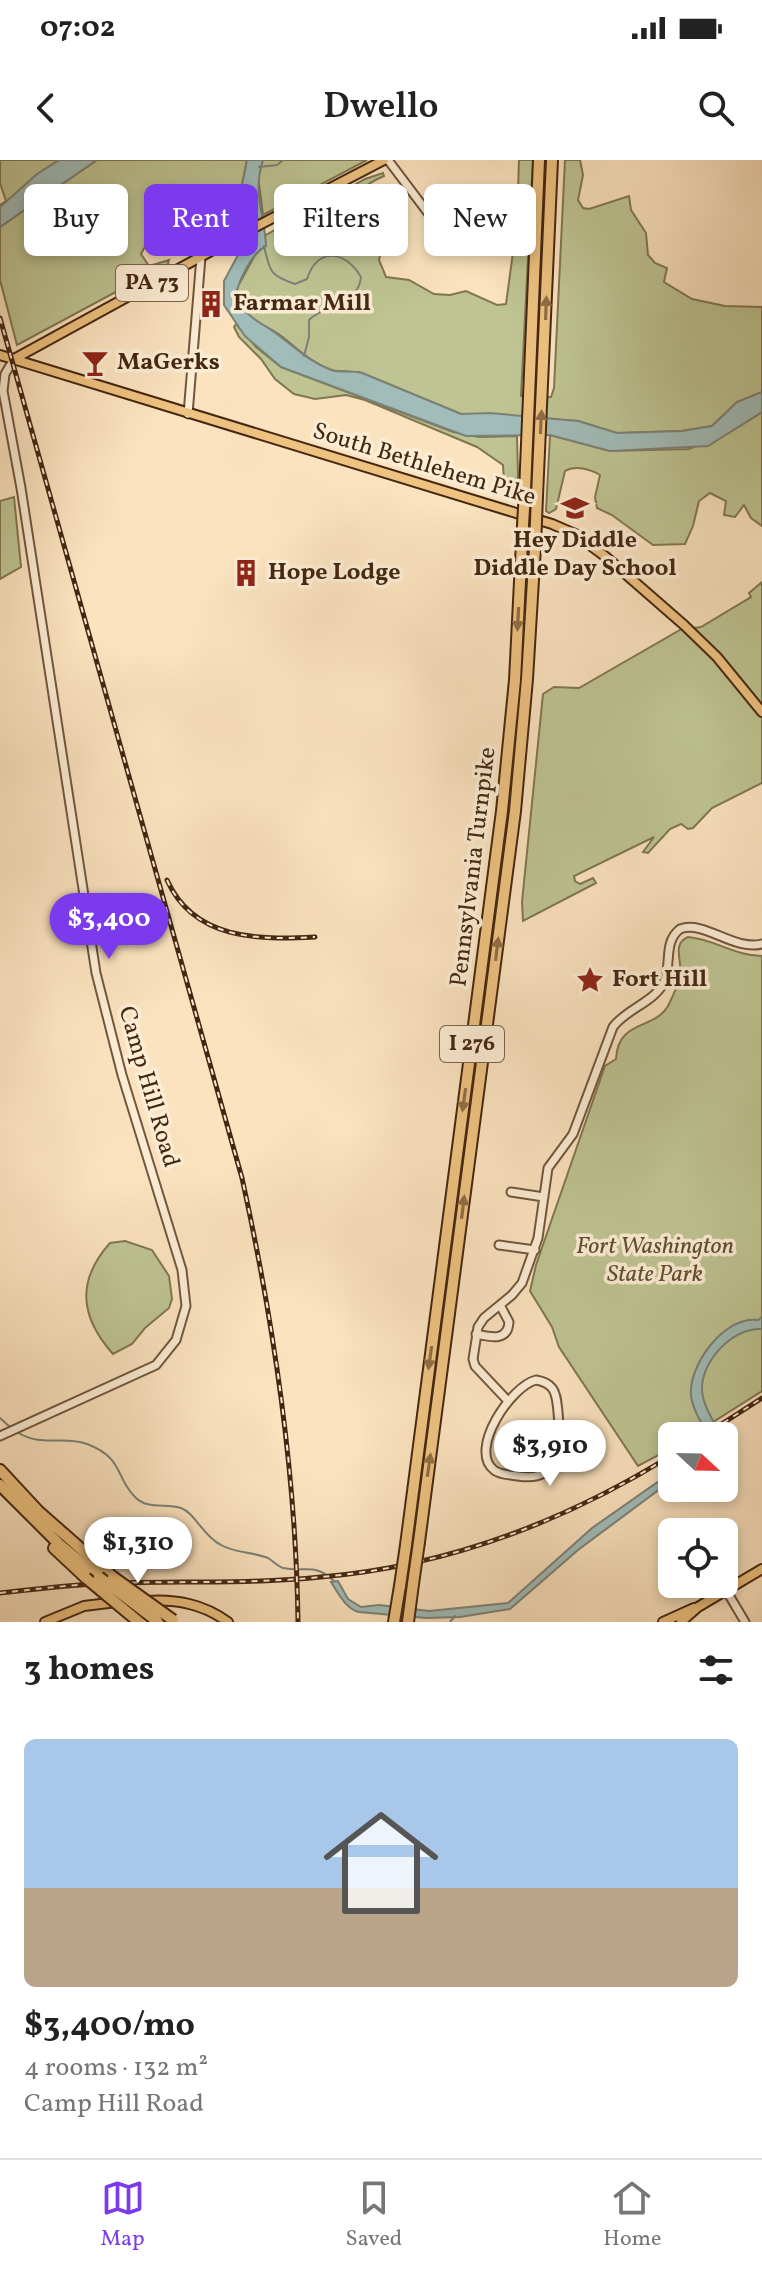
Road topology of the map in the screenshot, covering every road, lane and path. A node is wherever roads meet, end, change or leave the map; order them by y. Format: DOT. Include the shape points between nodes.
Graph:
graph roads {
  1 [pos="386,160"];
  2 [pos="539,160"];
  3 [pos="552,160"];
  4 [pos="424,208"];
  5 [pos="201,257"];
  6 [pos="38,345"];
  7 [pos="0,355"];
  8 [pos="14,359"];
  9 [pos="41,368"];
  10 [pos="188,414"];
  11 [pos="762,712"];
  12 [pos="762,944"];
  13 [pos="511,1192"];
  14 [pos="544,1197"];
  15 [pos="499,1245"];
  16 [pos="535,1250"];
  17 [pos="500,1305"];
  18 [pos="476,1334"];
  19 [pos="508,1401"];
  20 [pos="4,1434"];
  21 [pos="0,1470"];
  22 [pos="0,1485"];
  23 [pos="21,1506"];
  24 [pos="762,1569"];
  25 [pos="738,1583"];
  26 [pos="713,1598"];
  27 [pos="731,1598"];
  28 [pos="698,1607"];
  29 [pos="174,1621"];
  30 [pos="45,1622"];
  31 [pos="139,1622"];
  32 [pos="158,1622"];
  33 [pos="228,1622"];
  34 [pos="394,1622"];
  35 [pos="408,1622"];
  36 [pos="663,1622"];
  37 [pos="681,1622"];
  38 [pos="745,1622"];
  1 -- 4 [label="street"];
  1 -- 5 [label="main road, PA 73"];
  2 -- 34 [label="highway, Pennsylvania Turnpike / I 276, one-way, bridge" via="515,680 504,798"];
  35 -- 3 [label="highway, Pennsylvania Turnpike / I 276, one-way, bridge" via="515,811 535,547"];
  5 -- 6 [label="main road, PA 73"];
  5 -- 10 [label="street"];
  6 -- 8 [label="main road, PA 73"];
  6 -- 9 [label="main road"];
  7 -- 8 [label="main road, South Bethlehem Pike"];
  8 -- 9 [label="main road, South Bethlehem Pike"];
  8 -- 20 [label="street, Camp Hill Road" via="3,391 96,973 182,1270 186,1306 176,1340 161,1361"];
  9 -- 10 [label="main road, South Bethlehem Pike"];
  10 -- 11 [label="main road, South Bethlehem Pike" via="575,534 697,636"];
  12 -- 14 [label="street" via="738,944 691,927 675,933 663,984 609,1034 573,1134 550,1165"];
  13 -- 14 [label="street"];
  14 -- 16 [label="street"];
  15 -- 16 [label="street"];
  16 -- 17 [label="street" via="519,1288"];
  17 -- 18 [label="street" via="484,1318"];
  17 -- 18 [label="street" via="509,1322 506,1334"];
  18 -- 19 [label="street" via="475,1366"];
  19 -- 19 [label="street" via="491,1426 489,1465 500,1473 536,1477 550,1470 558,1453 555,1393 548,1384 533,1380"];
  21 -- 29 [label="highway, bridge" via="49,1522"];
  22 -- 23 [label="highway"];
  23 -- 31 [label="highway, bridge" via="45,1538"];
  23 -- 32 [label="highway, bridge" via="59,1544"];
  24 -- 25 [label="main road"];
  26 -- 28 [label="main road"];
  27 -- 38 [label="street"];
  28 -- 36 [label="main road"];
  28 -- 37 [label="main road"];
  30 -- 33 [label="main road" via="98,1603 169,1600 203,1608"];
}
